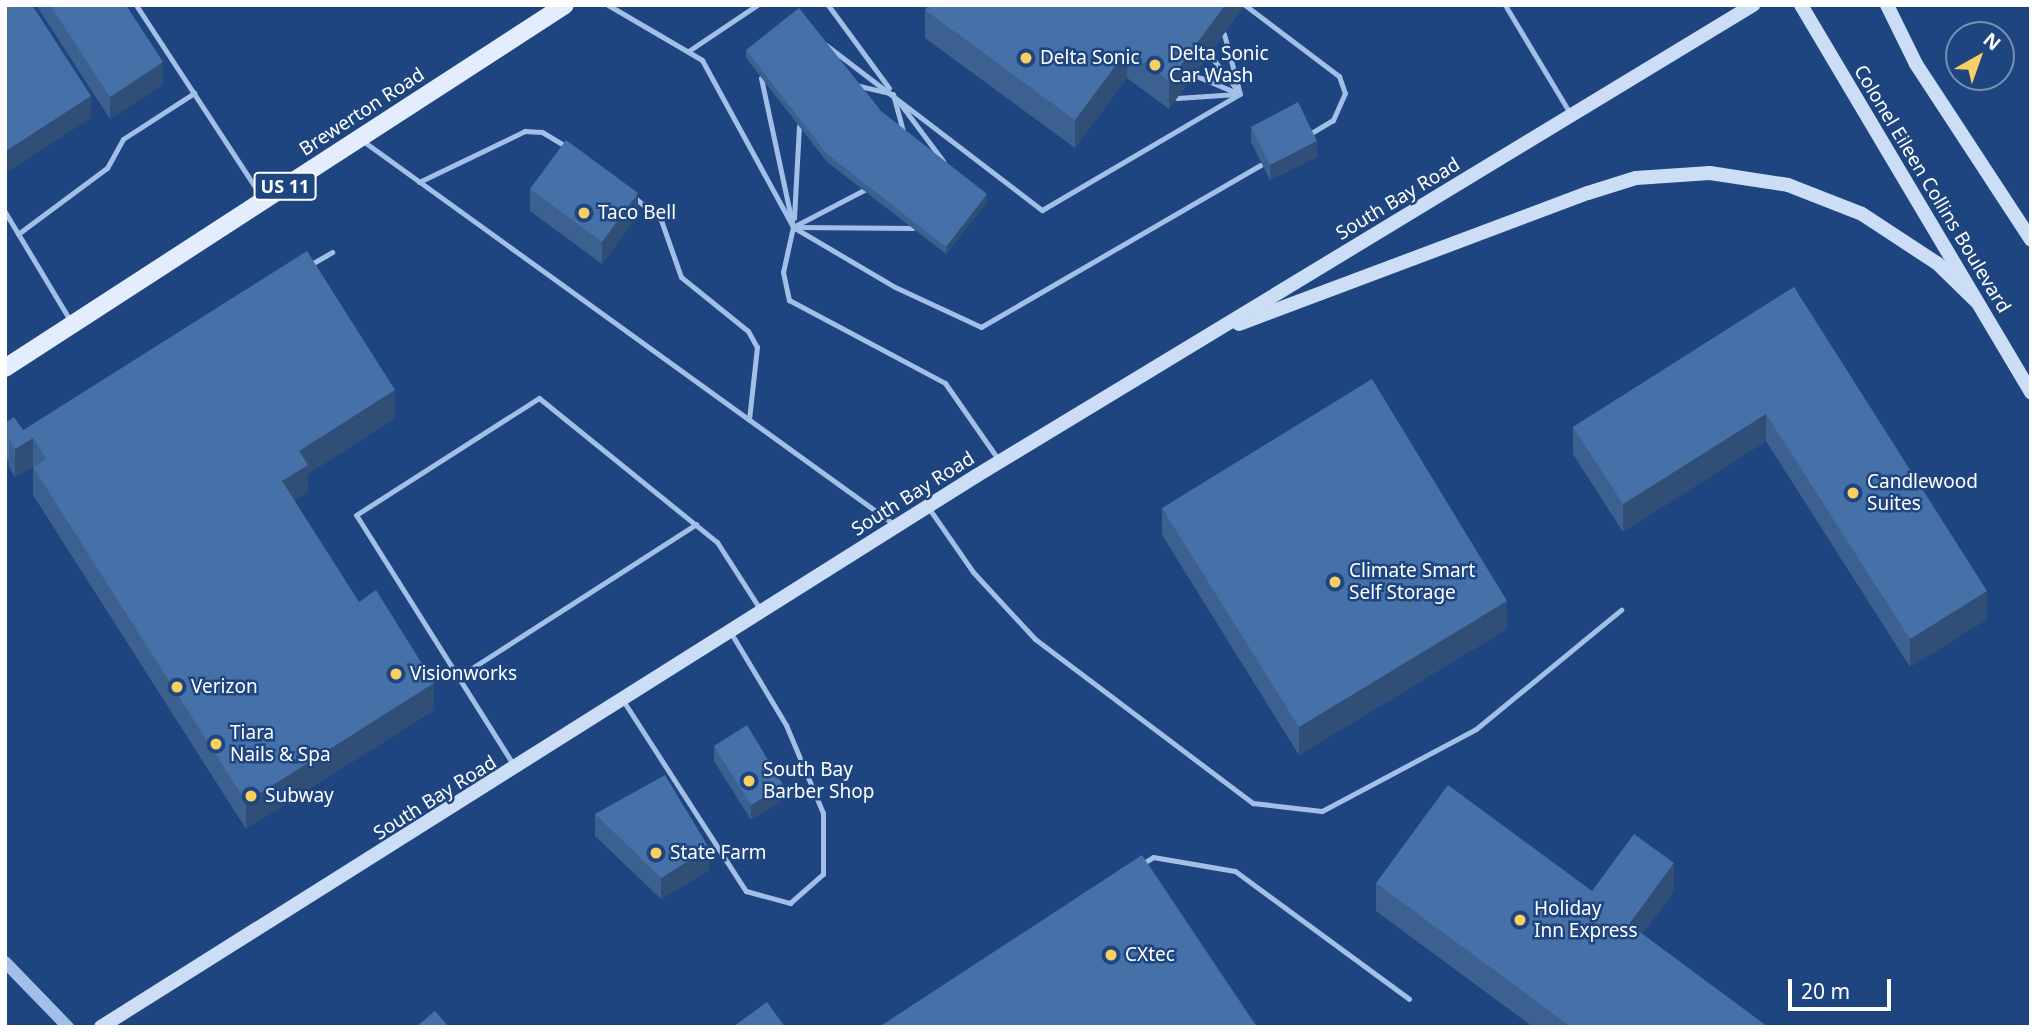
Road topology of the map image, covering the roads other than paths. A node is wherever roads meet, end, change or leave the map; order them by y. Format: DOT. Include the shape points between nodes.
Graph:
graph roads {
  1 [pos="136,5"];
  2 [pos="565,5"];
  3 [pos="608,5"];
  4 [pos="757,5"];
  5 [pos="828,5"];
  6 [pos="1245,5"];
  7 [pos="1505,5"];
  8 [pos="1753,5"];
  9 [pos="1801,5"];
  10 [pos="1887,5"];
  11 [pos="1224,34"];
  12 [pos="816,38"];
  13 [pos="690,50"];
  14 [pos="1209,54"];
  15 [pos="1194,75"];
  16 [pos="761,78"];
  17 [pos="853,84"];
  18 [pos="194,93"];
  19 [pos="893,94"];
  20 [pos="1240,94"];
  21 [pos="1177,98"];
  22 [pos="1573,117"];
  23 [pos="799,126"];
  24 [pos="1308,135"];
  25 [pos="904,137"];
  26 [pos="359,138"];
  27 [pos="574,152"];
  28 [pos="946,165"];
  29 [pos="1261,165"];
  30 [pos="419,182"];
  31 [pos="864,190"];
  32 [pos="626,191"];
  33 [pos="264,200"];
  34 [pos="5,212"];
  35 [pos="793,227"];
  36 [pos="913,228"];
  37 [pos="18,234"];
  38 [pos="2031,240"];
  39 [pos="332,252"];
  40 [pos="296,273"];
  41 [pos="1977,302"];
  42 [pos="73,324"];
  43 [pos="1205,337"];
  44 [pos="5,368"];
  45 [pos="2031,393"];
  46 [pos="749,420"];
  47 [pos="999,462"];
  48 [pos="928,507"];
  49 [pos="696,524"];
  50 [pos="897,526"];
  51 [pos="1621,610"];
  52 [pos="762,613"];
  53 [pos="731,633"];
  54 [pos="458,677"];
  55 [pos="624,702"];
  56 [pos="517,770"];
  57 [pos="1130,872"];
  58 [pos="5,962"];
  59 [pos="1409,999"];
  60 [pos="68,1027"];
  61 [pos="101,1027"];
  1 -- 18 [label="lane"];
  2 -- 26 [label="main road, Brewerton Road / US 11"];
  3 -- 13 [label="lane"];
  4 -- 13 [label="lane"];
  5 -- 19 [label="lane"];
  6 -- 24 [label="lane" via="1339,76 1345,93 1333,120"];
  7 -- 22 [label="lane"];
  8 -- 22 [label="main road, South Bay Road"];
  9 -- 41 [label="main road, Colonel Eileen Collins Boulevard"];
  10 -- 38 [label="main road" via="1916,64"];
  11 -- 20 [label="lane"];
  12 -- 19 [label="lane"];
  13 -- 35 [label="lane" via="702,60"];
  14 -- 20 [label="lane"];
  15 -- 20 [label="lane"];
  16 -- 35 [label="lane"];
  17 -- 19 [label="lane"];
  18 -- 33 [label="lane"];
  18 -- 37 [label="lane" via="123,139 107,169"];
  19 -- 20 [label="lane" via="1042,210"];
  19 -- 25 [label="lane"];
  19 -- 28 [label="lane"];
  20 -- 21 [label="lane"];
  22 -- 43 [label="main road, South Bay Road"];
  23 -- 35 [label="lane"];
  26 -- 30 [label="lane"];
  26 -- 33 [label="main road, Brewerton Road / US 11"];
  27 -- 30 [label="lane" via="554,136 525,131"];
  29 -- 35 [label="lane" via="981,327 895,287"];
  30 -- 46 [label="lane"];
  31 -- 35 [label="lane"];
  32 -- 46 [label="lane" via="662,220 681,277 748,331 757,347"];
  33 -- 42 [label="main road, Brewerton Road / US 11"];
  34 -- 37 [label="lane"];
  35 -- 36 [label="lane"];
  35 -- 47 [label="lane" via="783,272 789,300 945,383"];
  37 -- 42 [label="lane"];
  39 -- 40 [label="lane"];
  41 -- 43 [label="main road" via="1938,264 1862,214 1788,185 1710,173 1636,178 1588,193"];
  41 -- 45 [label="main road, Colonel Eileen Collins Boulevard"];
  42 -- 44 [label="main road, Brewerton Road / US 11"];
  43 -- 47 [label="main road, South Bay Road"];
  46 -- 50 [label="lane"];
  47 -- 48 [label="main road, South Bay Road"];
  48 -- 50 [label="main road, South Bay Road"];
  48 -- 51 [label="lane" via="974,572 1035,639 1253,803 1322,811 1476,729"];
  49 -- 52 [label="lane" via="717,542"];
  49 -- 54 [label="lane"];
  49 -- 54 [label="lane" via="539,398 356,515"];
  50 -- 52 [label="main road, South Bay Road"];
  52 -- 53 [label="main road, South Bay Road"];
  53 -- 55 [label="main road, South Bay Road"];
  53 -- 55 [label="lane" via="786,725 823,813 823,874 790,903 746,891"];
  54 -- 56 [label="lane"];
  55 -- 56 [label="main road, South Bay Road"];
  56 -- 61 [label="main road, South Bay Road"];
  57 -- 59 [label="lane" via="1153,857 1235,872"];
  58 -- 60 [label="street"];
}
